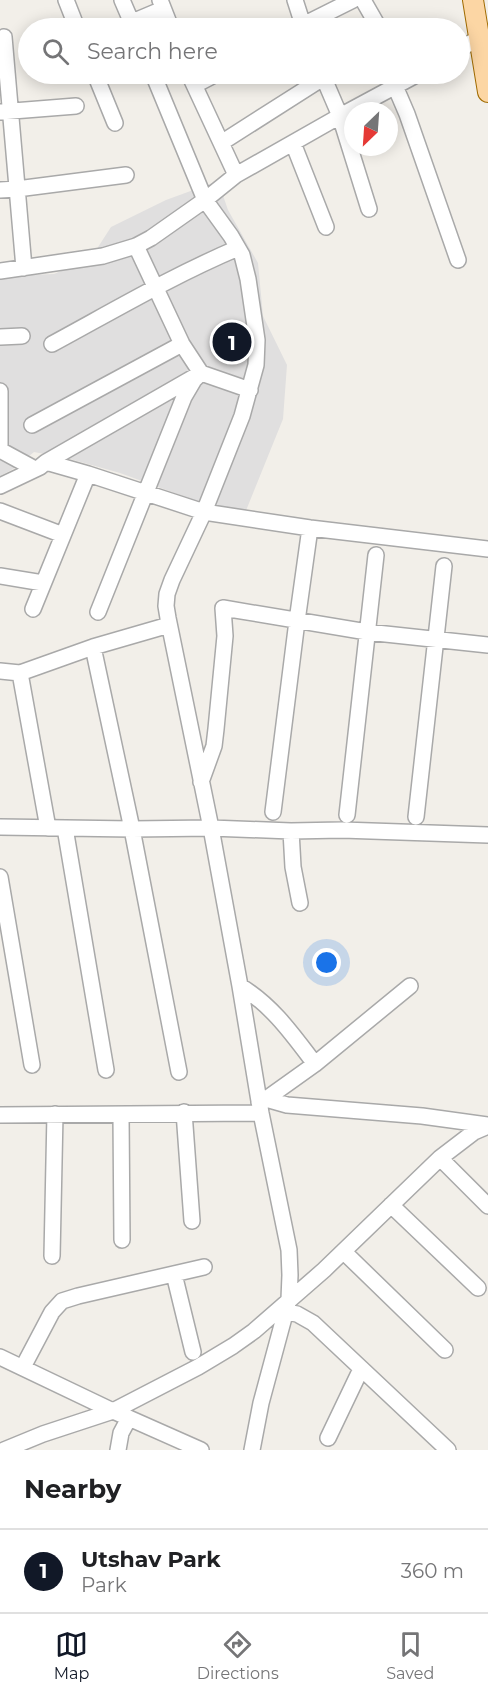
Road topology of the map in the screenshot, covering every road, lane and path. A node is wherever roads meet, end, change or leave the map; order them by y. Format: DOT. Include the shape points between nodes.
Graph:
graph roads {
  1 [pos="66,0"];
  2 [pos="122,0"];
  3 [pos="295,0"];
  4 [pos="353,0"];
  5 [pos="363,0"];
  6 [pos="472,0"];
  7 [pos="162,5"];
  8 [pos="73,18"];
  9 [pos="126,18"];
  10 [pos="142,18"];
  11 [pos="299,18"];
  12 [pos="318,18"];
  13 [pos="373,18"];
  14 [pos="4,37"];
  15 [pos="479,38"];
  16 [pos="470,43"];
  17 [pos="99,84"];
  18 [pos="157,84"];
  19 [pos="194,84"];
  20 [pos="310,84"];
  21 [pos="326,84"];
  22 [pos="396,84"];
  23 [pos="406,84"];
  24 [pos="488,92"];
  25 [pos="76,106"];
  26 [pos="5,112"];
  27 [pos="340,116"];
  28 [pos="115,123"];
  29 [pos="221,143"];
  30 [pos="293,143"];
  31 [pos="126,176"];
  32 [pos="236,176"];
  33 [pos="17,189"];
  34 [pos="0,190"];
  35 [pos="205,200"];
  36 [pos="369,209"];
  37 [pos="326,227"];
  38 [pos="136,246"];
  39 [pos="238,248"];
  40 [pos="458,260"];
  41 [pos="24,268"];
  42 [pos="0,271"];
  43 [pos="155,288"];
  44 [pos="22,336"];
  45 [pos="0,337"];
  46 [pos="52,344"];
  47 [pos="182,344"];
  48 [pos="201,373"];
  49 [pos="250,390"];
  50 [pos="0,391"];
  51 [pos="32,425"];
  52 [pos="0,450"];
  53 [pos="41,466"];
  54 [pos="88,474"];
  55 [pos="0,486"];
  56 [pos="146,494"];
  57 [pos="0,511"];
  58 [pos="204,512"];
  59 [pos="310,528"];
  60 [pos="63,535"];
  61 [pos="488,549"];
  62 [pos="376,555"];
  63 [pos="444,566"];
  64 [pos="0,576"];
  65 [pos="44,583"];
  66 [pos="33,609"];
  67 [pos="98,612"];
  68 [pos="297,621"];
  69 [pos="169,625"];
  70 [pos="367,632"];
  71 [pos="437,639"];
  72 [pos="488,645"];
  73 [pos="93,647"];
  74 [pos="0,671"];
  75 [pos="20,674"];
  76 [pos="201,782"];
  77 [pos="273,812"];
  78 [pos="347,815"];
  79 [pos="416,817"];
  80 [pos="0,827"];
  81 [pos="48,828"];
  82 [pos="65,828"];
  83 [pos="211,828"];
  84 [pos="132,829"];
  85 [pos="291,831"];
  86 [pos="488,835"];
  87 [pos="0,877"];
  88 [pos="300,903"];
  89 [pos="240,986"];
  90 [pos="410,986"];
  91 [pos="315,1064"];
  92 [pos="32,1065"];
  93 [pos="106,1070"];
  94 [pos="179,1072"];
  95 [pos="262,1105"];
  96 [pos="184,1113"];
  97 [pos="55,1114"];
  98 [pos="121,1114"];
  99 [pos="0,1115"];
  100 [pos="488,1126"];
  101 [pos="440,1158"];
  102 [pos="391,1205"];
  103 [pos="488,1206"];
  104 [pos="192,1221"];
  105 [pos="122,1240"];
  106 [pos="344,1252"];
  107 [pos="52,1256"];
  108 [pos="204,1267"];
  109 [pos="174,1274"];
  110 [pos="478,1288"];
  111 [pos="287,1306"];
  112 [pos="446,1350"];
  113 [pos="192,1352"];
  114 [pos="0,1357"];
  115 [pos="23,1367"];
  116 [pos="361,1369"];
  117 [pos="113,1411"];
  118 [pos="129,1418"];
  119 [pos="328,1438"];
  120 [pos="4,1450"];
  121 [pos="118,1450"];
  122 [pos="201,1450"];
  123 [pos="252,1450"];
  124 [pos="448,1450"];
  1 -- 8 [label="street"];
  2 -- 9 [label="street"];
  3 -- 11 [label="street"];
  4 -- 12 [label="street"];
  5 -- 13 [label="street"];
  6 -- 15 [label="main road"];
  7 -- 10 [label="street"];
  14 -- 26 [label="street"];
  15 -- 16 [label="street"];
  15 -- 24 [label="main road"];
  17 -- 28 [label="street"];
  18 -- 35 [label="street"];
  19 -- 29 [label="street"];
  20 -- 29 [label="street"];
  21 -- 27 [label="street"];
  22 -- 27 [label="street"];
  23 -- 40 [label="street" via="408,114"];
  25 -- 26 [label="street"];
  26 -- 33 [label="street"];
  27 -- 30 [label="street"];
  27 -- 36 [label="street"];
  29 -- 32 [label="street"];
  30 -- 32 [label="street"];
  30 -- 37 [label="street"];
  31 -- 33 [label="street"];
  32 -- 35 [label="street"];
  33 -- 34 [label="street"];
  33 -- 41 [label="street"];
  35 -- 38 [label="street"];
  35 -- 39 [label="street"];
  38 -- 41 [label="street" via="103,256"];
  38 -- 43 [label="street"];
  39 -- 43 [label="street"];
  39 -- 49 [label="street" via="248,279 257,340"];
  41 -- 42 [label="street"];
  43 -- 46 [label="street"];
  43 -- 47 [label="street"];
  44 -- 45 [label="street"];
  47 -- 48 [label="street"];
  47 -- 51 [label="street"];
  48 -- 49 [label="street"];
  48 -- 53 [label="street"];
  48 -- 56 [label="street" via="183,397"];
  49 -- 58 [label="street"];
  50 -- 52 [label="street"];
  52 -- 53 [label="street"];
  53 -- 54 [label="street"];
  53 -- 55 [label="street"];
  54 -- 56 [label="street"];
  54 -- 60 [label="street"];
  56 -- 58 [label="street"];
  56 -- 67 [label="street"];
  57 -- 60 [label="street"];
  58 -- 59 [label="street"];
  58 -- 69 [label="street" via="166,594"];
  59 -- 61 [label="street"];
  59 -- 68 [label="street"];
  60 -- 65 [label="street"];
  62 -- 70 [label="street"];
  63 -- 71 [label="street"];
  64 -- 65 [label="street"];
  65 -- 66 [label="street"];
  68 -- 70 [label="street"];
  68 -- 76 [label="street" via="223,608 225,636 216,729"];
  68 -- 77 [label="street"];
  69 -- 73 [label="street"];
  69 -- 76 [label="street"];
  70 -- 71 [label="street"];
  70 -- 78 [label="street"];
  71 -- 72 [label="street"];
  71 -- 79 [label="street"];
  73 -- 75 [label="street"];
  73 -- 84 [label="street"];
  74 -- 75 [label="street"];
  75 -- 81 [label="street"];
  76 -- 83 [label="street"];
  80 -- 81 [label="street"];
  81 -- 82 [label="street"];
  82 -- 84 [label="street"];
  82 -- 93 [label="street"];
  83 -- 84 [label="street"];
  83 -- 85 [label="street"];
  83 -- 89 [label="street"];
  84 -- 94 [label="street"];
  85 -- 86 [label="street"];
  85 -- 88 [label="street"];
  87 -- 92 [label="street"];
  89 -- 91 [label="street" via="271,1010"];
  89 -- 95 [label="street"];
  90 -- 91 [label="street"];
  91 -- 95 [label="street"];
  95 -- 96 [label="street"];
  95 -- 100 [label="street" via="422,1116"];
  95 -- 111 [label="street" via="289,1250"];
  96 -- 98 [label="street"];
  96 -- 104 [label="street"];
  97 -- 98 [label="street"];
  97 -- 99 [label="street"];
  97 -- 107 [label="street"];
  98 -- 105 [label="street"];
  100 -- 101 [label="street"];
  101 -- 102 [label="street"];
  101 -- 103 [label="street"];
  102 -- 106 [label="street"];
  102 -- 110 [label="street"];
  106 -- 111 [label="street"];
  106 -- 112 [label="street"];
  108 -- 109 [label="street"];
  109 -- 113 [label="street"];
  109 -- 115 [label="street" via="62,1301 52,1312"];
  111 -- 116 [label="street" via="313,1323"];
  111 -- 117 [label="street" via="233,1346"];
  111 -- 123 [label="street"];
  114 -- 115 [label="street"];
  115 -- 117 [label="street"];
  116 -- 119 [label="street"];
  116 -- 124 [label="street"];
  117 -- 118 [label="street"];
  117 -- 120 [label="street"];
  118 -- 121 [label="street"];
  118 -- 122 [label="street"];
}
